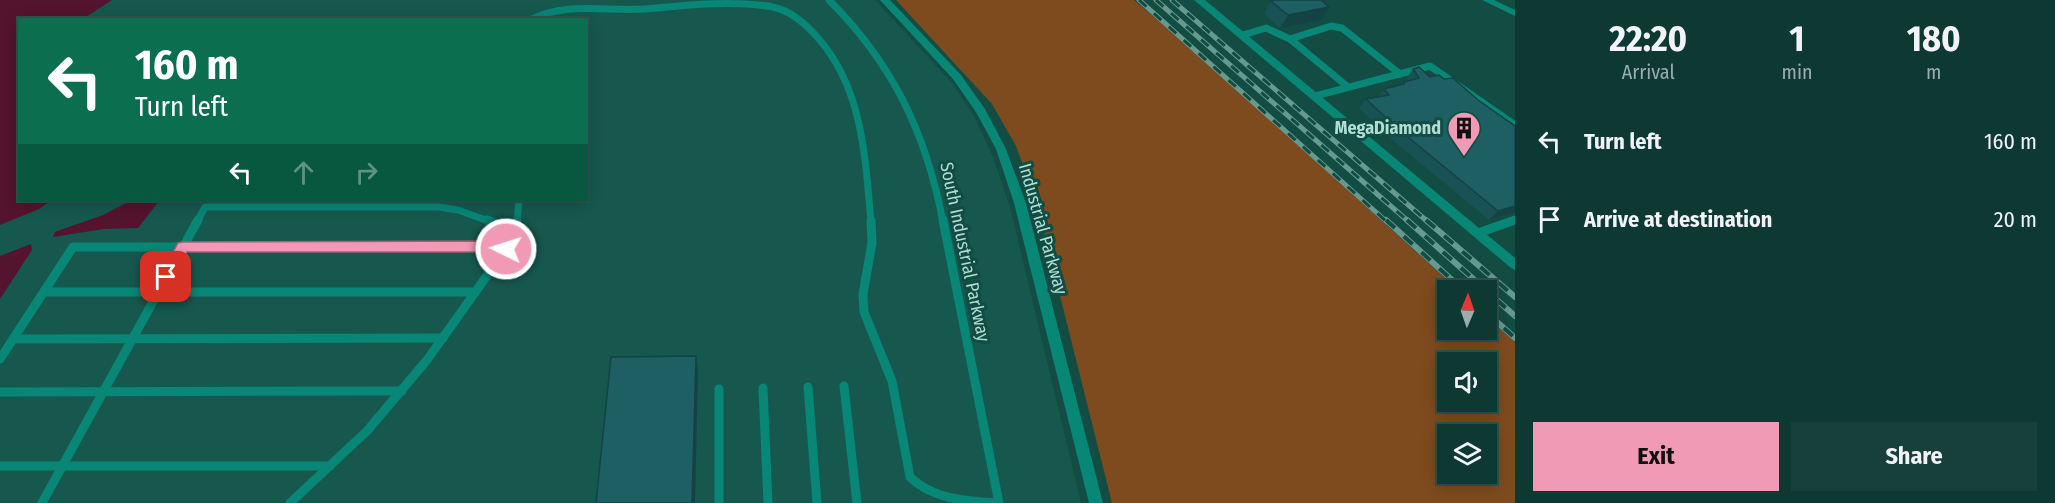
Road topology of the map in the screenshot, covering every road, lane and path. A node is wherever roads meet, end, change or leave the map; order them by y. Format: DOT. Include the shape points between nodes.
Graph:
graph roads {
  1 [pos="829,0"];
  2 [pos="885,0"];
  3 [pos="1199,0"];
  4 [pos="1487,0"];
  5 [pos="1515,13"];
  6 [pos="534,18"];
  7 [pos="1243,35"];
  8 [pos="1290,39"];
  9 [pos="1400,74"];
  10 [pos="1348,87"];
  11 [pos="1315,96"];
  12 [pos="1515,125"];
  13 [pos="519,201"];
  14 [pos="1515,220"];
  15 [pos="515,230"];
  16 [pos="1478,234"];
  17 [pos="183,247"];
  18 [pos="507,247"];
  19 [pos="1515,265"];
  20 [pos="44,292"];
  21 [pos="158,292"];
  22 [pos="476,292"];
  23 [pos="133,338"];
  24 [pos="443,338"];
  25 [pos="14,339"];
  26 [pos="0,359"];
  27 [pos="844,386"];
  28 [pos="808,387"];
  29 [pos="763,388"];
  30 [pos="719,389"];
  31 [pos="402,391"];
  32 [pos="0,392"];
  33 [pos="104,392"];
  34 [pos="0,466"];
  35 [pos="63,466"];
  36 [pos="330,466"];
  37 [pos="42,503"];
  38 [pos="290,503"];
  39 [pos="719,503"];
  40 [pos="768,503"];
  41 [pos="817,503"];
  42 [pos="857,503"];
  43 [pos="999,503"];
  44 [pos="1096,503"];
  1 -- 43 [label="lane, South Industrial Parkway" via="862,35 891,76 912,114 928,159"];
  2 -- 44 [label="street, Industrial Parkway" via="957,77 1001,149 1020,203"];
  3 -- 7 [label="street"];
  4 -- 5 [label="street"];
  6 -- 43 [label="lane" via="546,11 578,7 631,10 762,6 792,15 818,36 845,76 859,117 872,234 864,293 865,318 894,389 910,477 929,492"];
  7 -- 8 [label="lane" via="1266,28"];
  7 -- 11 [label="street"];
  8 -- 9 [label="lane" via="1331,26 1342,28"];
  8 -- 10 [label="lane"];
  9 -- 10 [label="lane"];
  9 -- 12 [label="lane" via="1430,66"];
  10 -- 11 [label="lane"];
  11 -- 16 [label="street"];
  13 -- 15 [label="lane"];
  14 -- 16 [label="lane"];
  15 -- 17 [label="lane" via="440,207 205,207"];
  15 -- 18 [label="lane"];
  16 -- 19 [label="street"];
  17 -- 18 [label="lane"];
  17 -- 20 [label="lane" via="73,247"];
  17 -- 21 [label="lane"];
  18 -- 22 [label="lane"];
  20 -- 21 [label="lane"];
  20 -- 25 [label="lane"];
  21 -- 22 [label="lane"];
  21 -- 23 [label="lane"];
  22 -- 24 [label="lane"];
  23 -- 24 [label="lane"];
  23 -- 25 [label="lane"];
  23 -- 33 [label="lane"];
  24 -- 31 [label="lane"];
  25 -- 26 [label="lane"];
  27 -- 42 [label="lane"];
  28 -- 41 [label="lane"];
  29 -- 40 [label="lane"];
  30 -- 39 [label="lane"];
  31 -- 33 [label="lane"];
  31 -- 36 [label="lane"];
  32 -- 33 [label="lane"];
  33 -- 35 [label="lane"];
  34 -- 35 [label="lane"];
  35 -- 36 [label="lane"];
  35 -- 37 [label="lane"];
  36 -- 38 [label="lane"];
}
